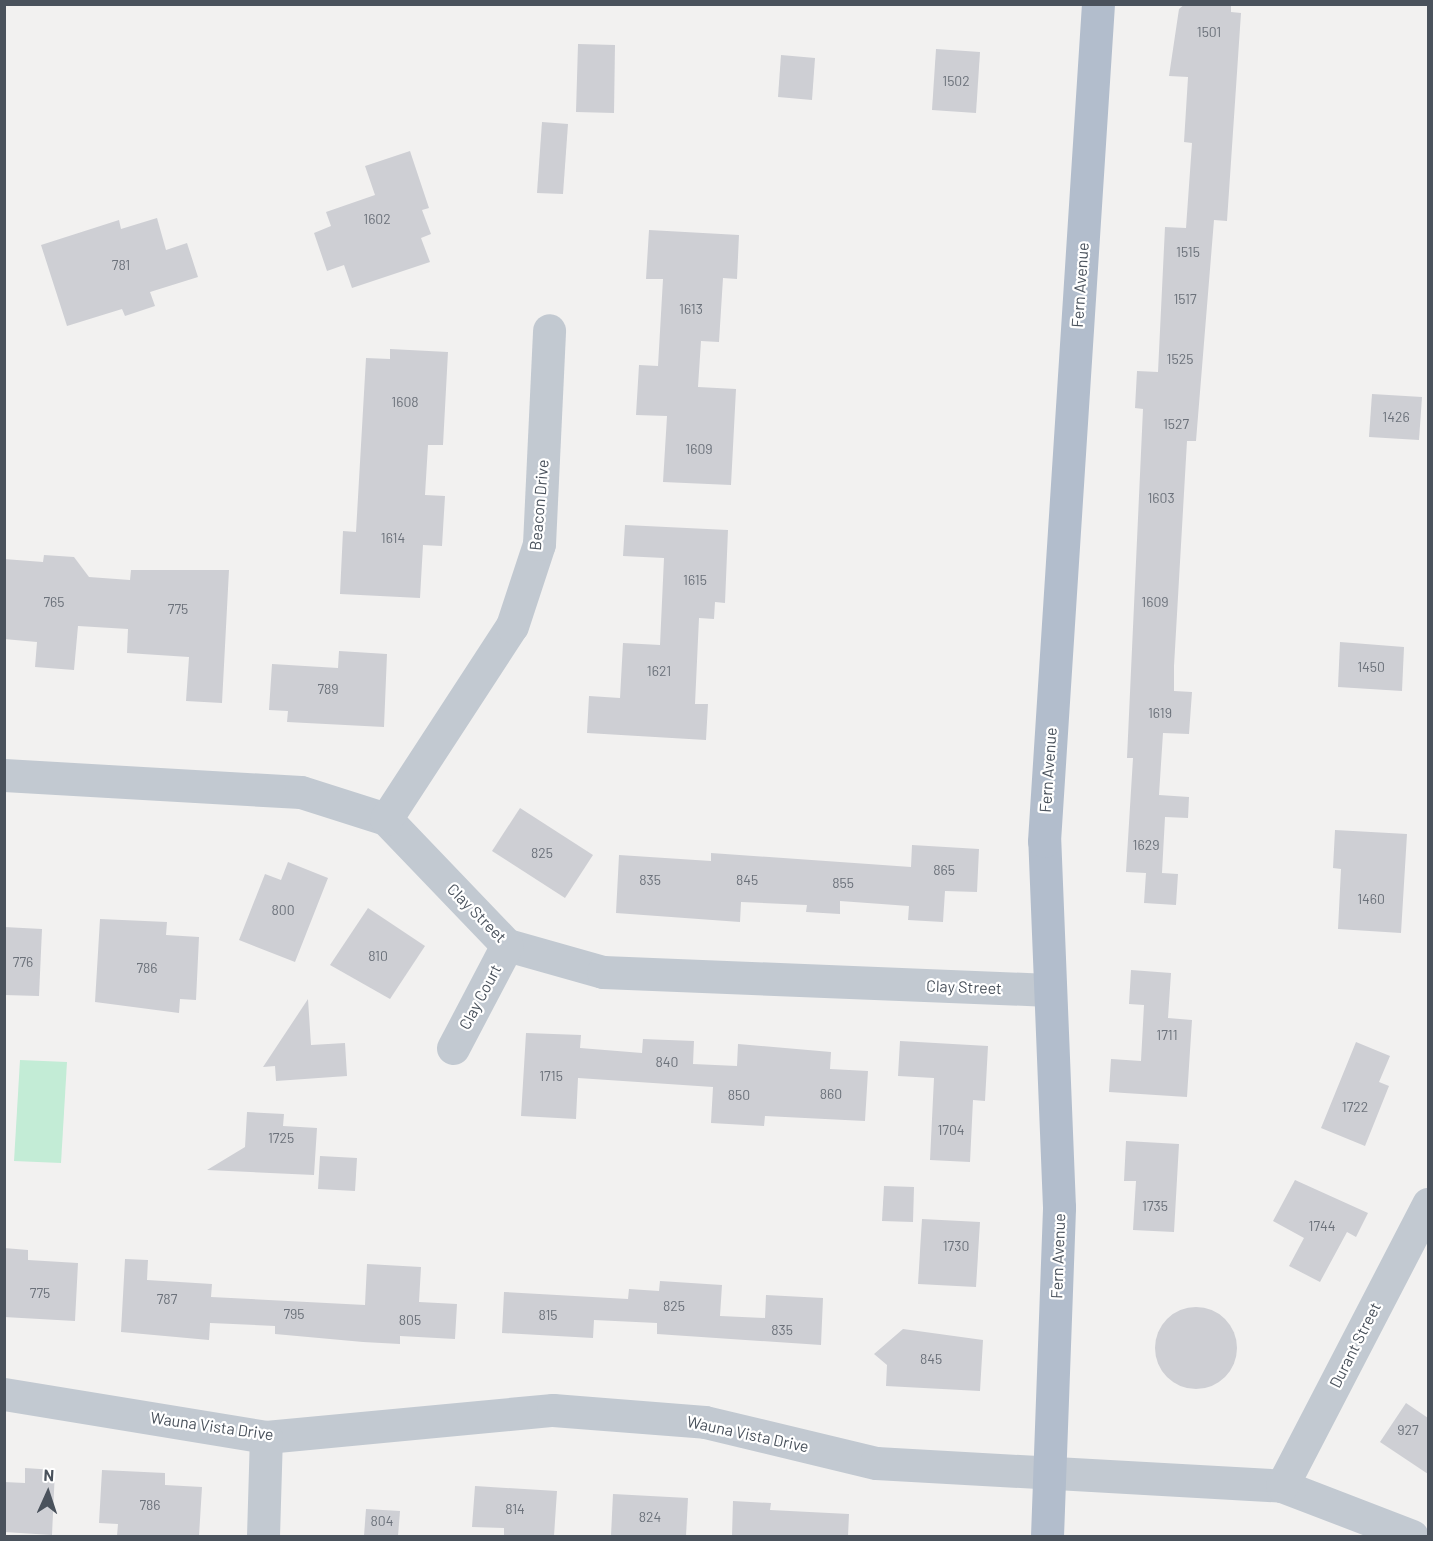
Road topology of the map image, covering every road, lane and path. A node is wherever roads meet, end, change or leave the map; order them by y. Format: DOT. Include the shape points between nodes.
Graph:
graph roads {
  1 [pos="1098,4"];
  2 [pos="549,330"];
  3 [pos="4,775"];
  4 [pos="386,819"];
  5 [pos="507,945"];
  6 [pos="1049,990"];
  7 [pos="453,1048"];
  8 [pos="1428,1204"];
  9 [pos="4,1394"];
  10 [pos="266,1437"];
  11 [pos="1050,1473"];
  12 [pos="1282,1486"];
  13 [pos="263,1536"];
  14 [pos="1047,1536"];
  15 [pos="1412,1536"];
  1 -- 6 [label="main road, Fern Avenue" via="1044,841"];
  2 -- 4 [label="street, Beacon Drive" via="539,544 512,626"];
  3 -- 4 [label="street, Clay Street" via="301,792"];
  4 -- 5 [label="street, Clay Street"];
  5 -- 6 [label="street, Clay Street" via="603,972"];
  5 -- 7 [label="street, Clay Court"];
  6 -- 11 [label="main road, Fern Avenue" via="1059,1208"];
  8 -- 12 [label="street, Durant Street"];
  9 -- 10 [label="street, Wauna Vista Drive"];
  10 -- 11 [label="street, Wauna Vista Drive" via="554,1410 705,1422 876,1463"];
  10 -- 13 [label="street"];
  11 -- 12 [label="street, Wauna Vista Drive"];
  11 -- 14 [label="main road, Fern Avenue"];
  12 -- 15 [label="street, Wauna Vista Drive"];
}
